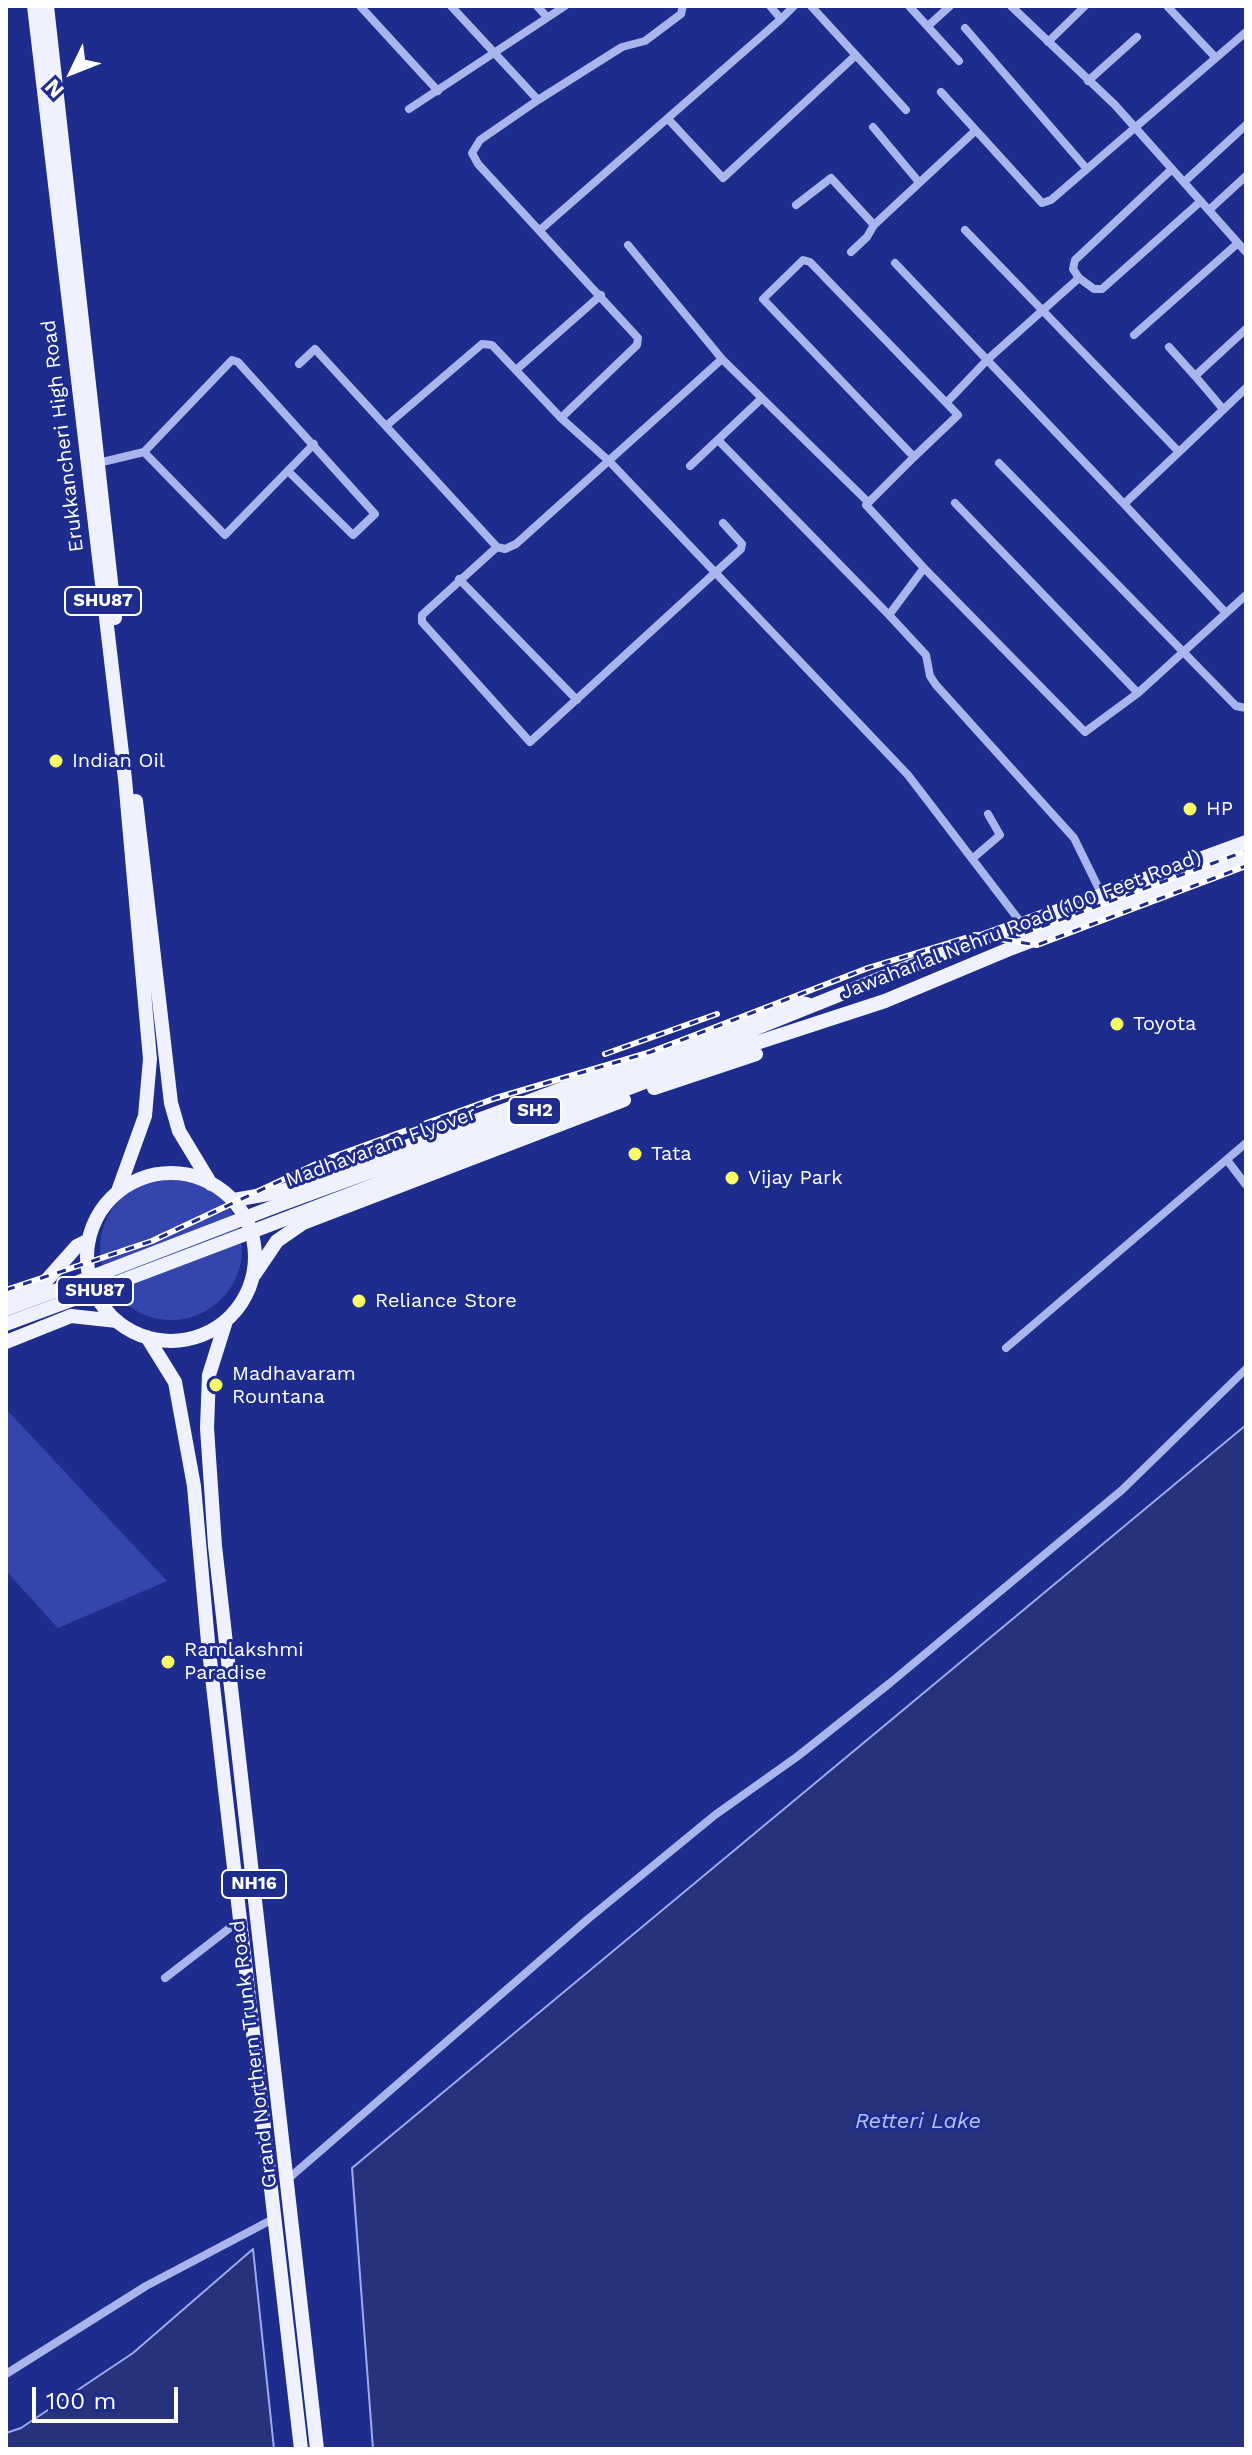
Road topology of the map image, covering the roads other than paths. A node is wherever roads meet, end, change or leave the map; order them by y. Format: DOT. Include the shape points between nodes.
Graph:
graph roads {
  1 [pos="34,6"];
  2 [pos="47,6"];
  3 [pos="360,6"];
  4 [pos="451,6"];
  5 [pos="537,6"];
  6 [pos="565,6"];
  7 [pos="683,6"];
  8 [pos="770,6"];
  9 [pos="794,6"];
  10 [pos="811,6"];
  11 [pos="909,6"];
  12 [pos="950,6"];
  13 [pos="1011,6"];
  14 [pos="1085,6"];
  15 [pos="1167,6"];
  16 [pos="1021,10"];
  17 [pos="547,17"];
  18 [pos="781,19"];
  19 [pos="928,26"];
  20 [pos="965,28"];
  21 [pos="1246,32"];
  22 [pos="1137,37"];
  23 [pos="1048,42"];
  24 [pos="496,53"];
  25 [pos="855,56"];
  26 [pos="1215,57"];
  27 [pos="959,61"];
  28 [pos="1088,81"];
  29 [pos="438,91"];
  30 [pos="941,92"];
  31 [pos="538,100"];
  32 [pos="409,109"];
  33 [pos="906,110"];
  34 [pos="669,120"];
  35 [pos="1246,125"];
  36 [pos="873,127"];
  37 [pos="1136,128"];
  38 [pos="975,131"];
  39 [pos="1087,169"];
  40 [pos="1172,169"];
  41 [pos="1246,176"];
  42 [pos="918,181"];
  43 [pos="1184,182"];
  44 [pos="1201,201"];
  45 [pos="796,205"];
  46 [pos="1209,210"];
  47 [pos="874,225"];
  48 [pos="540,230"];
  49 [pos="965,230"];
  50 [pos="1238,243"];
  51 [pos="628,245"];
  52 [pos="851,252"];
  53 [pos="1246,252"];
  54 [pos="895,263"];
  55 [pos="1079,278"];
  56 [pos="601,295"];
  57 [pos="1041,310"];
  58 [pos="1246,329"];
  59 [pos="1134,335"];
  60 [pos="1169,347"];
  61 [pos="722,359"];
  62 [pos="988,359"];
  63 [pos="299,364"];
  64 [pos="516,370"];
  65 [pos="1195,376"];
  66 [pos="1246,388"];
  67 [pos="761,399"];
  68 [pos="948,401"];
  69 [pos="1223,409"];
  70 [pos="561,418"];
  71 [pos="386,426"];
  72 [pos="718,440"];
  73 [pos="314,444"];
  74 [pos="144,452"];
  75 [pos="1179,452"];
  76 [pos="914,457"];
  77 [pos="610,462"];
  78 [pos="98,463"];
  79 [pos="999,463"];
  80 [pos="690,466"];
  81 [pos="289,472"];
  82 [pos="867,501"];
  83 [pos="955,503"];
  84 [pos="1124,504"];
  85 [pos="723,523"];
  86 [pos="497,547"];
  87 [pos="924,568"];
  88 [pos="716,575"];
  89 [pos="459,579"];
  90 [pos="1246,595"];
  91 [pos="1226,613"];
  92 [pos="889,615"];
  93 [pos="1183,651"];
  94 [pos="1138,693"];
  95 [pos="577,700"];
  96 [pos="1246,708"];
  97 [pos="988,814"];
  98 [pos="1246,842"];
  99 [pos="972,859"];
  100 [pos="1246,859"];
  101 [pos="1102,895"];
  102 [pos="1022,924"];
  103 [pos="814,1005"];
  104 [pos="811,1026"];
  105 [pos="145,1116"];
  106 [pos="175,1116"];
  107 [pos="1246,1143"];
  108 [pos="1227,1160"];
  109 [pos="211,1184"];
  110 [pos="1246,1185"];
  111 [pos="118,1191"];
  112 [pos="234,1200"];
  113 [pos="89,1240"];
  114 [pos="254,1275"];
  115 [pos="6,1297"];
  116 [pos="6,1309"];
  117 [pos="117,1321"];
  118 [pos="226,1321"];
  119 [pos="6,1324"];
  120 [pos="147,1337"];
  121 [pos="6,1342"];
  122 [pos="1006,1348"];
  123 [pos="1246,1369"];
  124 [pos="241,1919"];
  125 [pos="165,1978"];
  126 [pos="288,2179"];
  127 [pos="276,2217"];
  128 [pos="6,2374"];
  129 [pos="301,2449"];
  130 [pos="317,2449"];
  1 -- 105 [label="main road, Erukkancheri High Road / SHU87" via="125,779 150,1059"];
  2 -- 78 [label="main road, SHU87"];
  3 -- 29 [label="street"];
  4 -- 24 [label="street"];
  5 -- 17 [label="street"];
  6 -- 17 [label="street"];
  7 -- 31 [label="street" via="681,14 645,41 622,47"];
  8 -- 18 [label="street"];
  9 -- 18 [label="street"];
  10 -- 25 [label="street"];
  11 -- 19 [label="street"];
  12 -- 19 [label="street"];
  13 -- 16 [label="street"];
  14 -- 23 [label="street"];
  15 -- 26 [label="street"];
  16 -- 23 [label="street"];
  17 -- 24 [label="street"];
  18 -- 34 [label="street"];
  19 -- 27 [label="street"];
  20 -- 39 [label="street"];
  21 -- 26 [label="street"];
  22 -- 28 [label="street"];
  23 -- 28 [label="street"];
  24 -- 29 [label="street"];
  24 -- 31 [label="street"];
  25 -- 33 [label="street"];
  25 -- 34 [label="street" via="723,178"];
  26 -- 37 [label="street"];
  28 -- 37 [label="street"];
  29 -- 32 [label="street"];
  30 -- 38 [label="street"];
  31 -- 48 [label="street" via="480,140 472,153"];
  34 -- 48 [label="street"];
  35 -- 43 [label="street"];
  36 -- 42 [label="street"];
  37 -- 39 [label="street"];
  37 -- 40 [label="street"];
  38 -- 39 [label="street" via="1042,203"];
  38 -- 42 [label="street"];
  40 -- 43 [label="street"];
  40 -- 55 [label="street" via="1075,260"];
  41 -- 46 [label="street"];
  42 -- 47 [label="street"];
  43 -- 44 [label="street"];
  44 -- 46 [label="street"];
  44 -- 55 [label="street" via="1102,289"];
  45 -- 47 [label="street" via="831,178"];
  46 -- 50 [label="street"];
  47 -- 52 [label="street"];
  48 -- 56 [label="street"];
  49 -- 57 [label="street"];
  50 -- 53 [label="street"];
  50 -- 59 [label="street"];
  51 -- 61 [label="street"];
  54 -- 62 [label="street"];
  55 -- 57 [label="street"];
  56 -- 64 [label="street"];
  56 -- 70 [label="street" via="636,333 637,345"];
  57 -- 62 [label="street"];
  57 -- 75 [label="street"];
  58 -- 65 [label="street"];
  60 -- 65 [label="street"];
  61 -- 67 [label="street"];
  61 -- 77 [label="street"];
  62 -- 68 [label="street"];
  62 -- 84 [label="street"];
  63 -- 71 [label="street" via="315,349"];
  64 -- 70 [label="street"];
  64 -- 71 [label="street" via="492,345 482,344"];
  65 -- 69 [label="street"];
  66 -- 69 [label="street"];
  67 -- 72 [label="street"];
  67 -- 82 [label="street"];
  68 -- 76 [label="street" via="958,417"];
  68 -- 76 [label="street" via="810,262 800,262 764,295 766,304"];
  69 -- 75 [label="street"];
  70 -- 77 [label="street"];
  71 -- 86 [label="street"];
  72 -- 80 [label="street"];
  72 -- 92 [label="street"];
  73 -- 74 [label="street" via="232,360"];
  73 -- 81 [label="street"];
  73 -- 81 [label="street" via="374,509 374,516 358,533 348,533"];
  74 -- 78 [label="street"];
  74 -- 81 [label="street" via="225,535"];
  75 -- 84 [label="street"];
  76 -- 82 [label="street"];
  77 -- 86 [label="street" via="516,544"];
  77 -- 88 [label="street"];
  78 -- 106 [label="main road, SHU87"];
  79 -- 93 [label="street"];
  82 -- 87 [label="street" via="867,510"];
  83 -- 94 [label="street"];
  84 -- 91 [label="street"];
  85 -- 88 [label="street" via="742,544"];
  86 -- 89 [label="street"];
  87 -- 92 [label="street"];
  87 -- 94 [label="street" via="1085,732"];
  88 -- 95 [label="street"];
  88 -- 99 [label="street" via="908,775"];
  89 -- 95 [label="street"];
  89 -- 95 [label="street" via="422,615 422,622 527,741"];
  90 -- 91 [label="street"];
  91 -- 93 [label="street"];
  92 -- 101 [label="street" via="926,655 936,685 1074,838"];
  93 -- 94 [label="street"];
  93 -- 96 [label="street" via="1236,706"];
  97 -- 99 [label="street" via="1000,835"];
  98 -- 101 [label="main road, Jawaharlal Nehru Road (100 Feet Road) / SH2"];
  99 -- 102 [label="street"];
  100 -- 104 [label="main road, Jawaharlal Nehru Road (100 Feet Road) / SH2"];
  101 -- 102 [label="main road, Jawaharlal Nehru Road (100 Feet Road) / SH2"];
  102 -- 103 [label="main road, Jawaharlal Nehru Road (100 Feet Road) / SH2"];
  103 -- 112 [label="main road" via="797,1002 316,1180"];
  103 -- 116 [label="main road, Madhavaram Flyover / SH2, bridge"];
  104 -- 114 [label="main road" via="805,1037 303,1223 277,1241"];
  104 -- 119 [label="main road, Madhavaram Flyover / SH2, bridge" via="692,1064"];
  105 -- 106 [label="main road"];
  105 -- 111 [label="main road, Erukkancheri High Road / SHU87"];
  106 -- 109 [label="main road, SHU87"];
  107 -- 108 [label="street"];
  108 -- 110 [label="street"];
  108 -- 122 [label="street"];
  109 -- 111 [label="main road, SHU87" via="189,1174 164,1172"];
  109 -- 112 [label="main road, SHU87"];
  111 -- 113 [label="main road, SHU87" via="99,1213"];
  112 -- 114 [label="main road, SHU87" via="255,1249"];
  113 -- 115 [label="main road" via="45,1282"];
  113 -- 117 [label="main road, SHU87" via="92,1284"];
  114 -- 118 [label="main road" via="244,1300"];
  117 -- 120 [label="main road, SHU87"];
  117 -- 121 [label="main road" via="71,1316"];
  118 -- 120 [label="main road, SHU87" via="202,1335 174,1341"];
  118 -- 126 [label="main road, Grand Northern Trunk Road / NH16" via="209,1375 215,1546"];
  120 -- 124 [label="main road, NH16" via="175,1382 194,1486"];
  123 -- 126 [label="street" via="1122,1490 890,1683 495,1997"];
  124 -- 125 [label="street"];
  124 -- 127 [label="main road, NH16"];
  126 -- 130 [label="main road, Grand Northern Trunk Road / NH16"];
  127 -- 128 [label="street" via="146,2286"];
  127 -- 129 [label="main road, NH16"];
}
